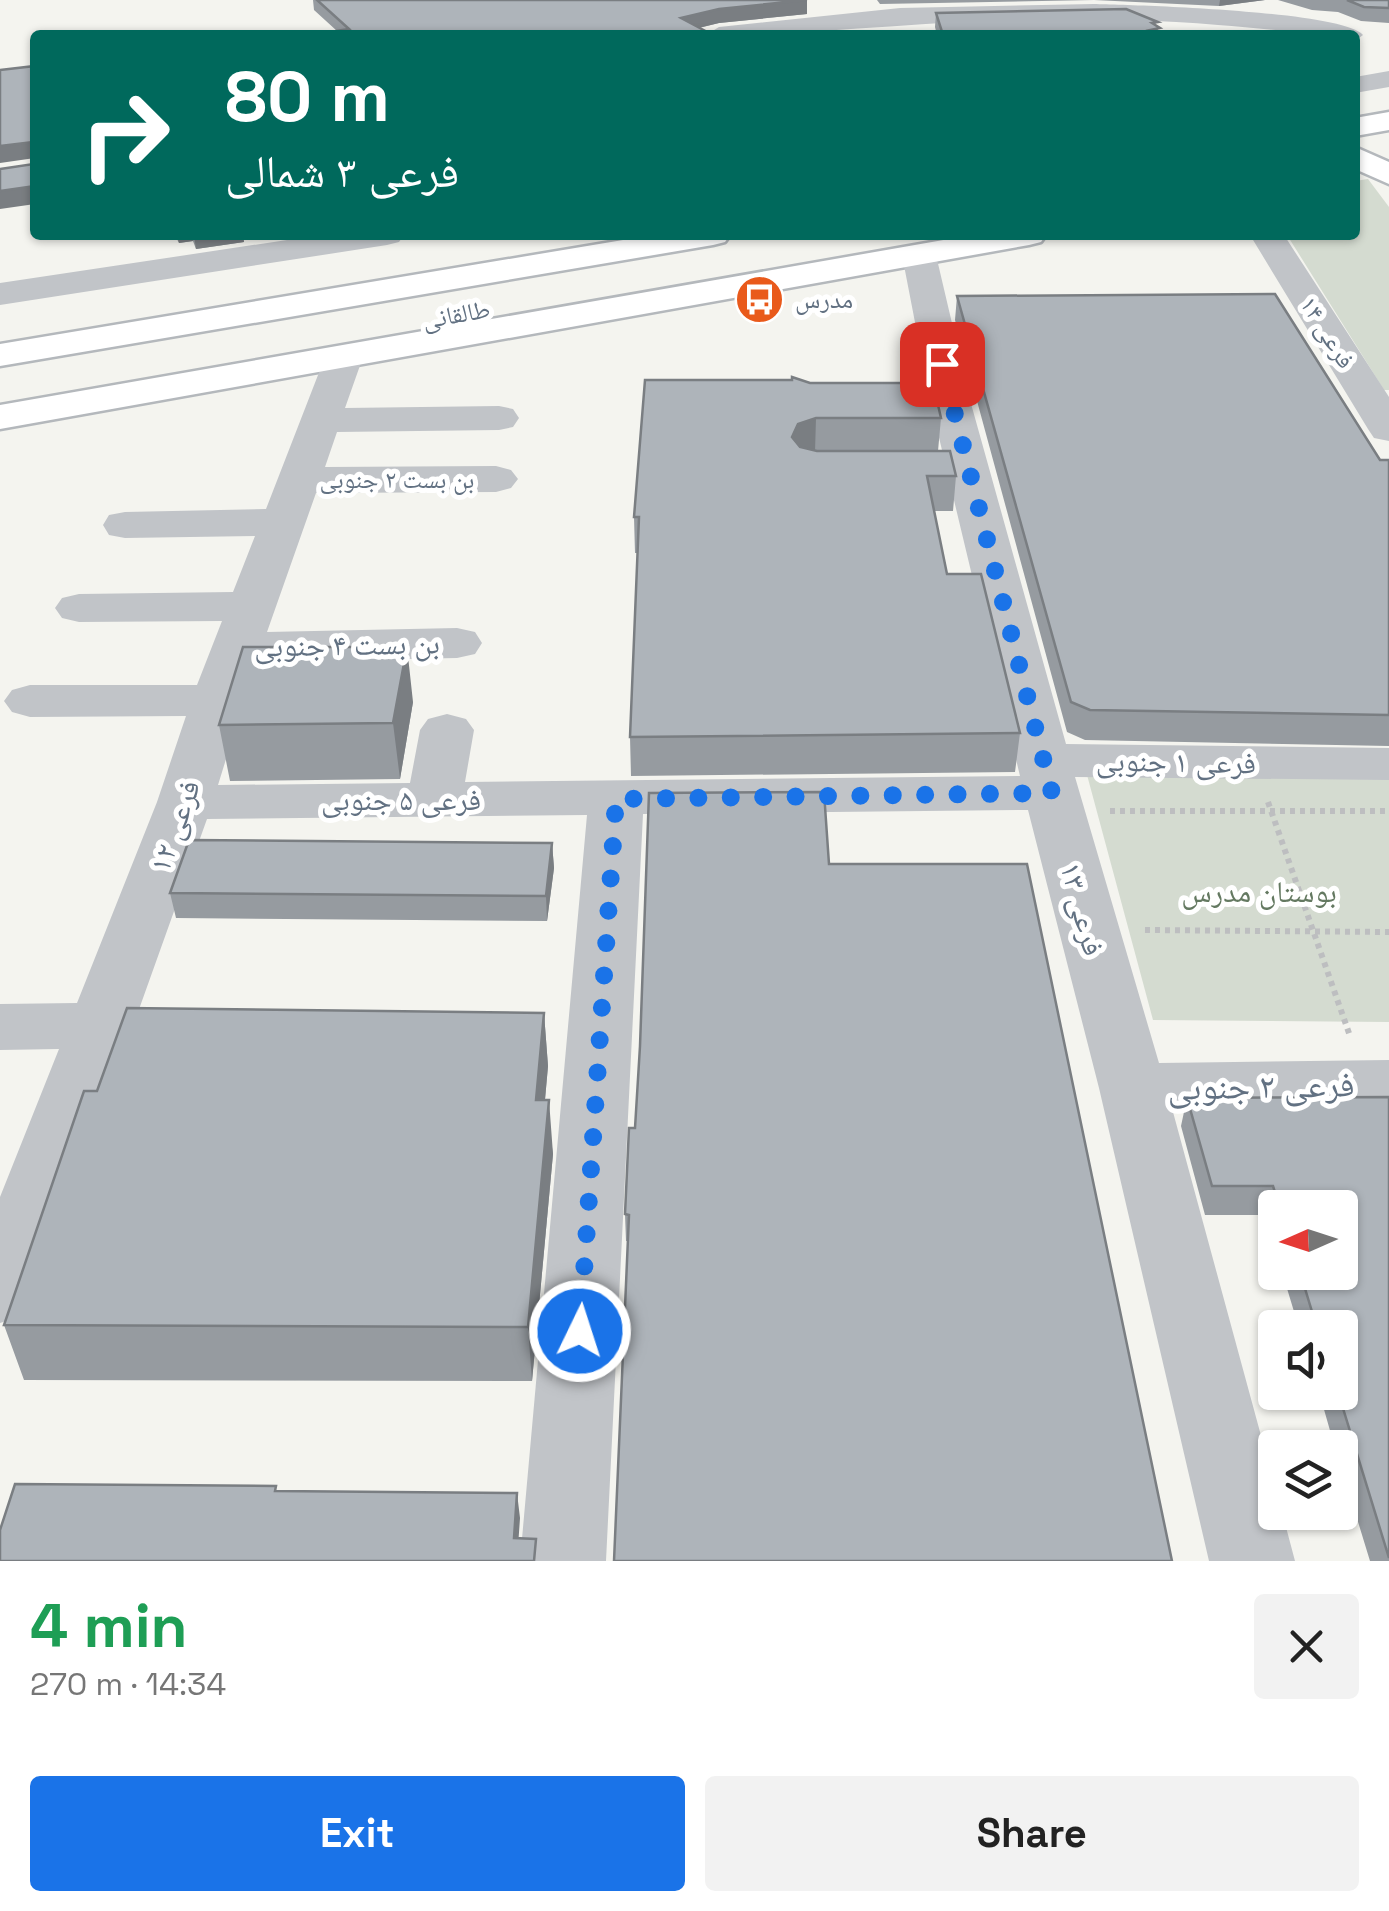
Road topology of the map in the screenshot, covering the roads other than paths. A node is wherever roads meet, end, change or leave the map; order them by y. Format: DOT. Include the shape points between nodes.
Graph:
graph roads {
  1 [pos="767,30"];
  2 [pos="1321,30"];
  3 [pos="1389,80"];
  4 [pos="1360,84"];
  5 [pos="1389,121"];
  6 [pos="1389,140"];
  7 [pos="1365,156"];
  8 [pos="1389,197"];
  9 [pos="354,240"];
  10 [pos="683,240"];
  11 [pos="972,240"];
  12 [pos="1270,240"];
  13 [pos="916,245"];
  14 [pos="0,294"];
  15 [pos="0,355"];
  16 [pos="344,357"];
  17 [pos="0,393"];
  18 [pos="1384,413"];
  19 [pos="0,417"];
  20 [pos="499,418"];
  21 [pos="321,420"];
  22 [pos="496,479"];
  23 [pos="291,501"];
  24 [pos="124,525"];
  25 [pos="79,608"];
  26 [pos="245,627"];
  27 [pos="457,644"];
  28 [pos="218,700"];
  29 [pos="30,702"];
  30 [pos="446,730"];
  31 [pos="1389,764"];
  32 [pos="1064,788"];
  33 [pos="616,799"];
  34 [pos="434,800"];
  35 [pos="186,802"];
  36 [pos="0,1026"];
  37 [pos="98,1026"];
  38 [pos="1389,1085"];
  39 [pos="1133,1088"];
  40 [pos="0,1292"];
  41 [pos="564,1561"];
  42 [pos="1252,1561"];
  1 -- 2 [label="street" via="916,14 1132,10"];
  3 -- 4 [label="street"];
  5 -- 7 [label="main road"];
  6 -- 7 [label="main road"];
  7 -- 8 [label="main road"];
  9 -- 14 [label="street"];
  10 -- 15 [label="main road, طالقانی"];
  11 -- 13 [label="main road"];
  12 -- 18 [label="street, فرعی ۱۴"];
  13 -- 16 [label="main road"];
  13 -- 17 [label="main road, طالقانی"];
  13 -- 32 [label="street, فرعی ۱۳" via="932,400 949,469"];
  16 -- 19 [label="main road"];
  16 -- 21 [label="street, فرعی ۱۲"];
  20 -- 21 [label="street"];
  21 -- 23 [label="street, فرعی ۱۲"];
  22 -- 23 [label="street, بن بست ۲ جنوبی"];
  23 -- 24 [label="street, بن بست ۲ جنوبی"];
  23 -- 26 [label="street, فرعی ۱۲"];
  25 -- 26 [label="street, بن بست ۴ جنوبی"];
  26 -- 27 [label="street, بن بست ۴ جنوبی"];
  26 -- 28 [label="street, فرعی ۱۲"];
  28 -- 29 [label="street"];
  28 -- 35 [label="street, فرعی ۱۲"];
  30 -- 34 [label="street"];
  31 -- 32 [label="street, فرعی ۱ جنوبی" via="1278,779"];
  32 -- 33 [label="street, فرعی ۱ جنوبی"];
  32 -- 39 [label="street, فرعی ۱۳"];
  33 -- 34 [label="street, فرعی ۵ جنوبی"];
  33 -- 41 [label="street"];
  34 -- 35 [label="street, فرعی ۵ جنوبی"];
  35 -- 37 [label="street, فرعی ۱۲"];
  36 -- 37 [label="street"];
  37 -- 40 [label="street, فرعی ۱۲"];
  38 -- 39 [label="street, فرعی ۲ جنوبی"];
  39 -- 42 [label="street, فرعی ۱۳"];
}
